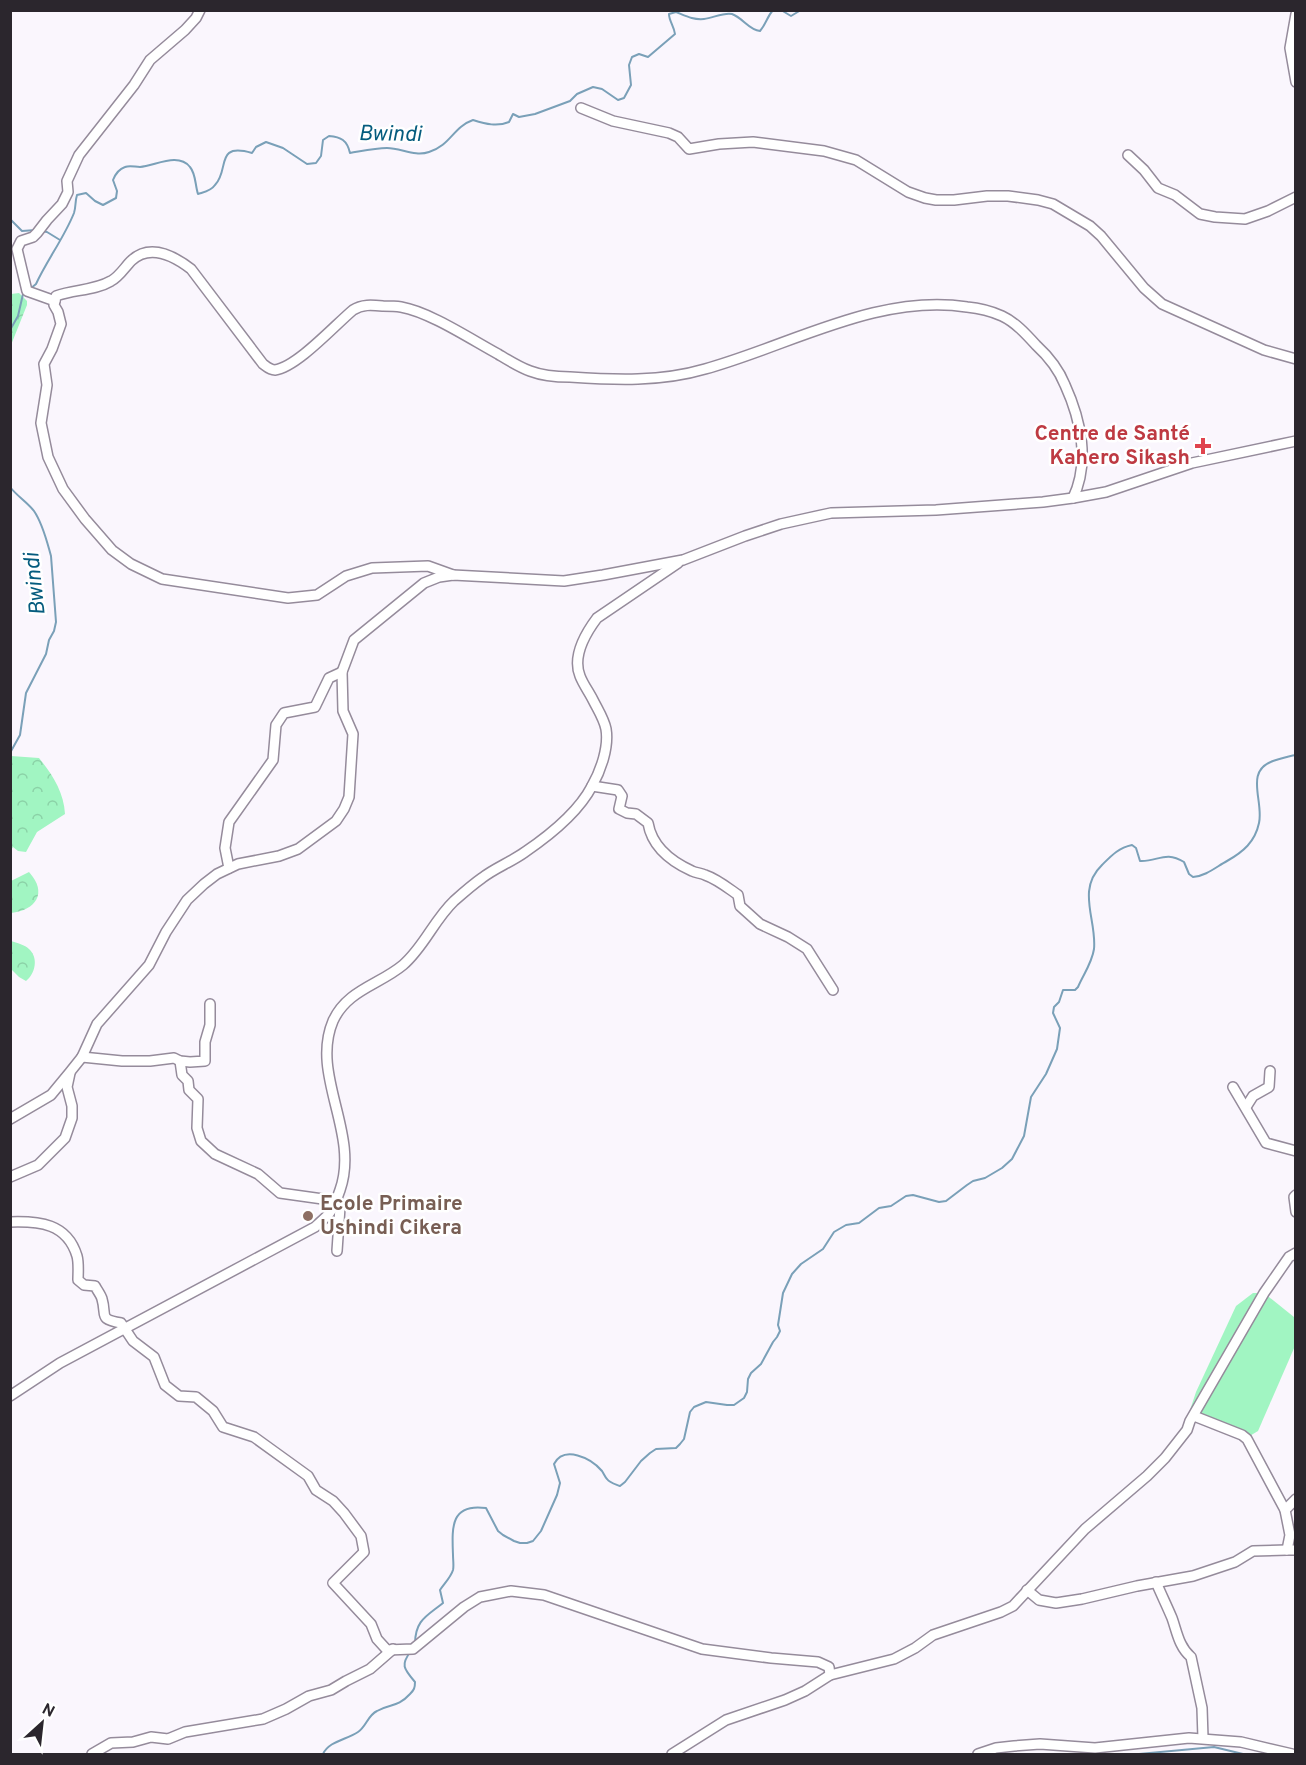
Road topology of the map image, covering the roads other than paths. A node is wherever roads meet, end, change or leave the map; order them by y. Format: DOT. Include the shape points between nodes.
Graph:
graph roads {
  1 [pos="200,10"];
  2 [pos="1296,14"];
  3 [pos="1296,82"];
  4 [pos="580,108"];
  5 [pos="1128,155"];
  6 [pos="1296,197"];
  7 [pos="55,301"];
  8 [pos="1296,359"];
  9 [pos="1296,441"];
  10 [pos="1073,498"];
  11 [pos="683,560"];
  12 [pos="453,575"];
  13 [pos="342,672"];
  14 [pos="592,786"];
  15 [pos="229,868"];
  16 [pos="833,990"];
  17 [pos="210,1004"];
  18 [pos="82,1057"];
  19 [pos="180,1061"];
  20 [pos="1270,1071"];
  21 [pos="70,1072"];
  22 [pos="1233,1087"];
  23 [pos="1245,1107"];
  24 [pos="10,1119"];
  25 [pos="1296,1151"];
  26 [pos="10,1177"];
  27 [pos="1296,1195"];
  28 [pos="337,1201"];
  29 [pos="1296,1212"];
  30 [pos="10,1222"];
  31 [pos="337,1251"];
  32 [pos="1296,1253"];
  33 [pos="125,1330"];
  34 [pos="10,1396"];
  35 [pos="1194,1416"];
  36 [pos="1296,1498"];
  37 [pos="1285,1510"];
  38 [pos="1291,1550"];
  39 [pos="1156,1582"];
  40 [pos="1027,1590"];
  41 [pos="393,1649"];
  42 [pos="830,1675"];
  43 [pos="1203,1738"];
  44 [pos="92,1755"];
  45 [pos="672,1755"];
  46 [pos="978,1755"];
  47 [pos="1292,1755"];
  1 -- 7 [label="street" via="150,60 79,155 62,204 17,249 27,291"];
  2 -- 3 [label="street" via="1290,48"];
  4 -- 8 [label="street" via="613,121 669,133 689,149 753,142 838,154 925,198 1008,196 1053,204 1101,236 1162,304 1264,350"];
  5 -- 6 [label="street" via="1158,188 1207,216 1245,219"];
  7 -- 10 [label="street" via="60,294 96,288 114,280 133,259 159,252 191,269 270,369 296,361 352,310 369,305 403,307 436,320 530,371 612,380 704,370 889,310 952,304 979,309 1002,316 1024,331 1063,380 1076,407 1081,439 1081,477"];
  7 -- 12 [label="street" via="61,324 44,364 47,385 41,423 48,457 63,489 85,519 112,550 131,564 162,579 288,598 317,595 346,576 372,568 428,566"];
  9 -- 10 [label="street" via="1192,463 1106,492"];
  10 -- 11 [label="street" via="936,510 831,513 781,524"];
  11 -- 12 [label="street" via="564,581"];
  11 -- 14 [label="street" via="597,618 582,643 577,660 580,675 606,731 606,747"];
  12 -- 13 [label="street" via="424,583 354,640"];
  13 -- 15 [label="street" via="329,678 315,707 284,713 276,725 273,760 229,822 225,848"];
  13 -- 15 [label="street" via="344,711 353,734 349,797 344,809 336,821 298,849"];
  14 -- 16 [label="street" via="618,790 622,796 620,809 648,823 656,845 674,861 738,895 740,906 760,924 807,949"];
  14 -- 28 [label="street" via="559,826 452,903 404,965 353,994 334,1019 326,1057 345,1164"];
  15 -- 18 [label="street" via="187,900 149,965 97,1024"];
  17 -- 19 [label="street" via="205,1061"];
  18 -- 19 [label="street"];
  18 -- 21 [label="street"];
  19 -- 28 [label="street" via="189,1090 198,1099 197,1128 201,1141 215,1154 258,1174 280,1193"];
  20 -- 23 [label="street" via="1269,1087 1253,1096"];
  21 -- 24 [label="street" via="51,1095"];
  21 -- 26 [label="street" via="67,1087 72,1118 64,1138 39,1165"];
  22 -- 23 [label="street"];
  23 -- 25 [label="street" via="1266,1143"];
  27 -- 29 [label="street"];
  28 -- 31 [label="street"];
  28 -- 33 [label="street" via="315,1227"];
  30 -- 33 [label="street" via="51,1225 67,1238 77,1256 78,1280 95,1286 102,1298 104,1315 109,1321 121,1323"];
  32 -- 35 [label="street" via="1264,1293"];
  33 -- 34 [label="street" via="60,1362"];
  33 -- 41 [label="street" via="154,1357 165,1385 178,1396 196,1397 223,1427 254,1437 308,1476 316,1490 344,1513 361,1536 364,1552 333,1583 371,1623 377,1639 387,1650"];
  35 -- 37 [label="street" via="1247,1439"];
  35 -- 40 [label="street" via="1165,1458 1085,1529"];
  36 -- 37 [label="street"];
  37 -- 38 [label="street"];
  38 -- 39 [label="street" via="1253,1551 1235,1562 1193,1576"];
  39 -- 40 [label="street" via="1056,1603 1039,1600"];
  39 -- 43 [label="street" via="1176,1635 1191,1657 1202,1708"];
  40 -- 42 [label="street" via="1013,1606 933,1635 906,1654"];
  41 -- 42 [label="street" via="413,1649 480,1597 511,1591 544,1595 702,1649 818,1662 829,1667"];
  41 -- 44 [label="street" via="370,1669 264,1719 185,1732 168,1739 151,1737 111,1743"];
  42 -- 45 [label="street" via="785,1700 726,1720"];
  43 -- 46 [label="street" via="1095,1748 1040,1744 996,1748"];
  43 -- 47 [label="street" via="1241,1742"];
}
